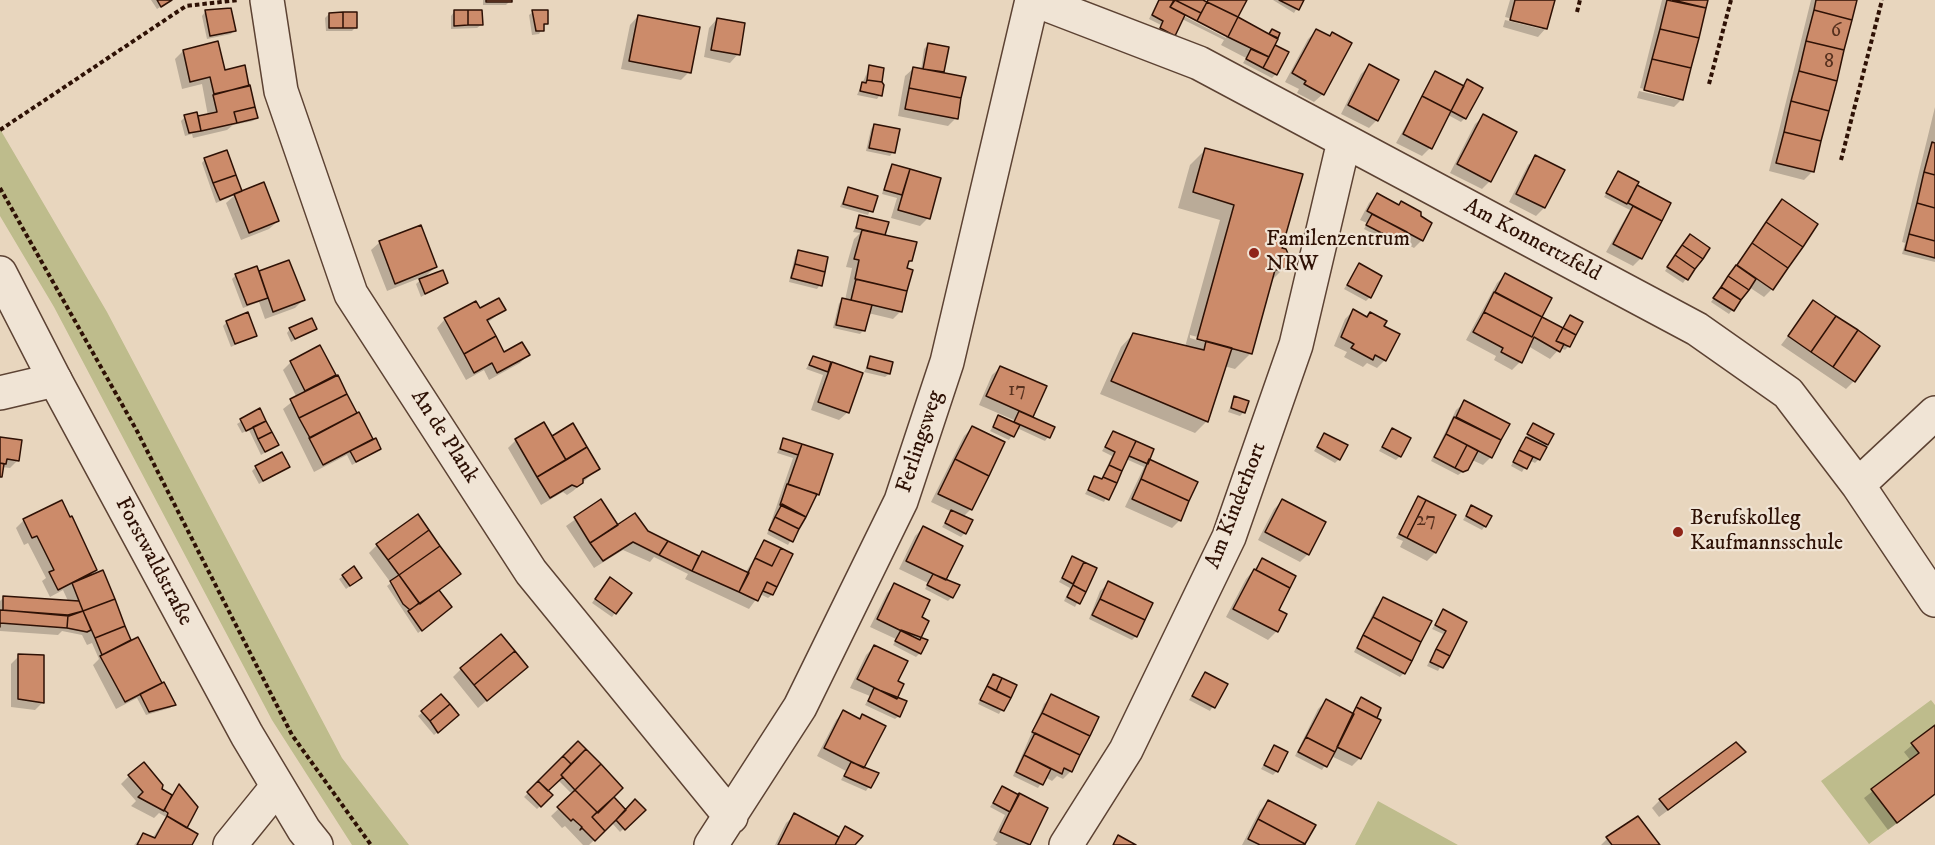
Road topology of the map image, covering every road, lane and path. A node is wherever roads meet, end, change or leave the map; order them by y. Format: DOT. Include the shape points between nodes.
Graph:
graph roads {
  1 [pos="239,0"];
  2 [pos="267,0"];
  3 [pos="1034,0"];
  4 [pos="1580,0"];
  5 [pos="1731,0"];
  6 [pos="1882,0"];
  7 [pos="1577,12"];
  8 [pos="1709,84"];
  9 [pos="0,130"];
  10 [pos="1344,141"];
  11 [pos="1841,160"];
  12 [pos="0,188"];
  13 [pos="0,273"];
  14 [pos="55,381"];
  15 [pos="0,393"];
  16 [pos="1935,413"];
  17 [pos="1858,485"];
  18 [pos="1935,600"];
  19 [pos="277,787"];
  20 [pos="731,817"];
  21 [pos="230,845"];
  22 [pos="316,845"];
  23 [pos="371,845"];
  24 [pos="711,845"];
  25 [pos="1066,845"];
  1 -- 9 [label="path" via="186,6"];
  2 -- 20 [label="street, An de Plank" via="281,91 351,294 531,572"];
  3 -- 10 [label="street, Am Konnertzfeld" via="1199,63"];
  3 -- 20 [label="street, Ferlingsweg" via="947,362 902,501 800,707"];
  4 -- 7 [label="path"];
  5 -- 8 [label="path"];
  6 -- 11 [label="path"];
  10 -- 17 [label="street, Am Konnertzfeld" via="1697,329 1788,393"];
  10 -- 25 [label="street, Am Kinderhort" via="1296,345 1229,537 1126,750"];
  12 -- 23 [label="path" via="137,431 292,735"];
  13 -- 14 [label="street, Forstwaldstraße"];
  14 -- 15 [label="street"];
  14 -- 19 [label="street, Forstwaldstraße"];
  16 -- 17 [label="street"];
  17 -- 18 [label="street, Am Konnertzfeld"];
  19 -- 21 [label="street"];
  19 -- 22 [label="street, Forstwaldstraße"];
  20 -- 24 [label="street, Ferlingsweg"];
}
